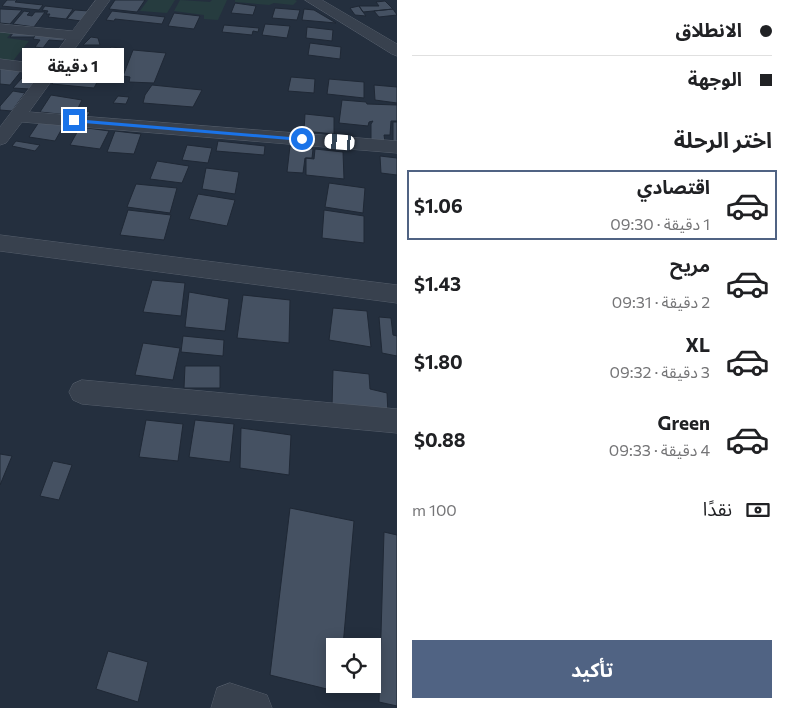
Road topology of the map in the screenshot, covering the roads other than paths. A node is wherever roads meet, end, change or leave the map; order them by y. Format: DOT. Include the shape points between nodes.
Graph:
graph roads {
  1 [pos="103,0"];
  2 [pos="312,0"];
  3 [pos="0,28"];
  4 [pos="77,36"];
  5 [pos="397,50"];
  6 [pos="0,64"];
  7 [pos="51,70"];
  8 [pos="17,116"];
  9 [pos="0,139"];
  10 [pos="397,147"];
  11 [pos="0,243"];
  12 [pos="397,294"];
  13 [pos="82,392"];
  14 [pos="397,421"];
  15 [pos="229,708"];
  16 [pos="254,708"];
  1 -- 4 [label="street"];
  2 -- 5 [label="street"];
  3 -- 4 [label="street"];
  4 -- 7 [label="street"];
  6 -- 7 [label="street"];
  7 -- 8 [label="street"];
  8 -- 9 [label="street"];
  8 -- 10 [label="street"];
  11 -- 12 [label="street"];
  13 -- 14 [label="street"];
  15 -- 16 [label="street" via="230,702"];
}
